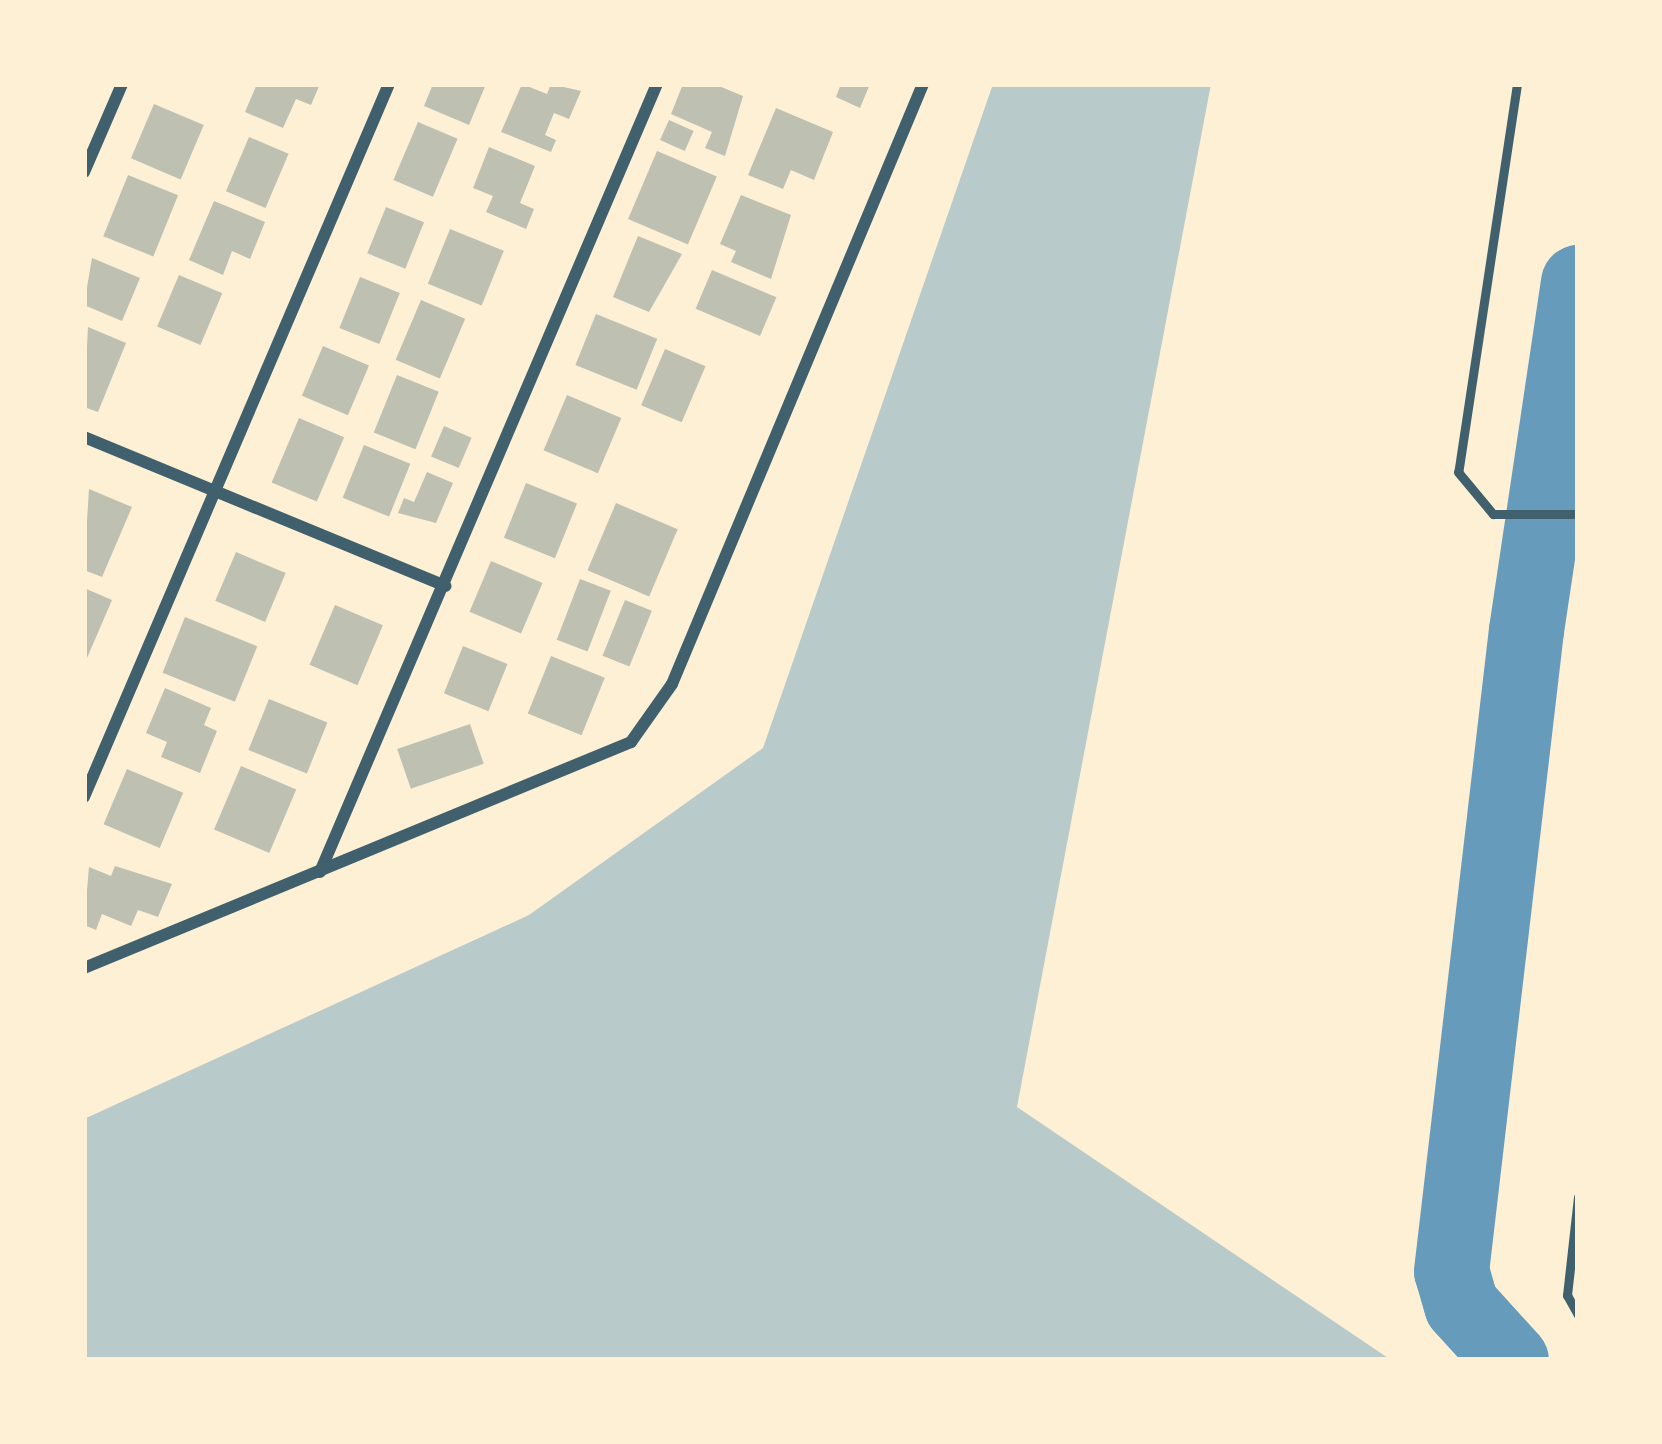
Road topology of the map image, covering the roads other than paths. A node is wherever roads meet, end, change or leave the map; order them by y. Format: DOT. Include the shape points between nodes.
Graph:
graph roads {
  1 [pos="122,84"];
  2 [pos="389,84"];
  3 [pos="657,84"];
  4 [pos="922,84"];
  5 [pos="1517,84"];
  6 [pos="84,172"];
  7 [pos="84,437"];
  8 [pos="216,490"];
  9 [pos="1578,514"];
  10 [pos="446,586"];
  11 [pos="84,797"];
  12 [pos="320,873"];
  13 [pos="84,968"];
  14 [pos="1578,1197"];
  15 [pos="1578,1315"];
  1 -- 6 [label="street"];
  2 -- 8 [label="street"];
  3 -- 10 [label="street"];
  4 -- 12 [label="street" via="656,715 604,758"];
  5 -- 9 [label="lane" via="1458,472 1493,514"];
  7 -- 8 [label="street"];
  8 -- 10 [label="street"];
  8 -- 11 [label="street"];
  10 -- 12 [label="street"];
  12 -- 13 [label="street"];
  14 -- 15 [label="lane" via="1567,1295"];
}
